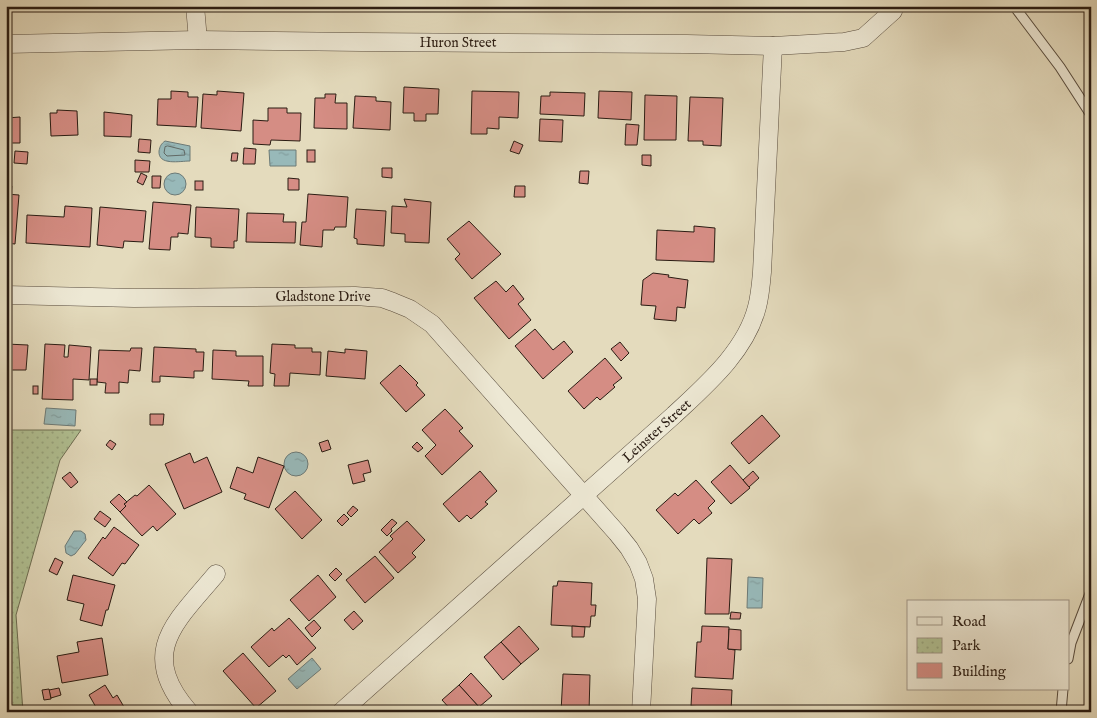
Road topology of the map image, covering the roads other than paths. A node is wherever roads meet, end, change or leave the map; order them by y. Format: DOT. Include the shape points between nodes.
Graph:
graph roads {
  1 [pos="195,6"];
  2 [pos="895,6"];
  3 [pos="1014,6"];
  4 [pos="198,40"];
  5 [pos="6,44"];
  6 [pos="773,46"];
  7 [pos="1091,115"];
  8 [pos="6,295"];
  9 [pos="584,497"];
  10 [pos="216,574"];
  11 [pos="1091,591"];
  12 [pos="1070,648"];
  13 [pos="1063,690"];
  14 [pos="189,712"];
  15 [pos="341,712"];
  16 [pos="641,712"];
  17 [pos="1061,712"];
  1 -- 4 [label="street"];
  2 -- 6 [label="street, Huron Street" via="863,38"];
  3 -- 7 [label="lane"];
  4 -- 5 [label="street, Huron Street"];
  4 -- 6 [label="street, Huron Street"];
  6 -- 9 [label="street, Leinster Street" via="764,252 758,307 750,326 722,368"];
  8 -- 9 [label="street, Gladstone Drive" via="382,298 410,309 432,324"];
  9 -- 15 [label="street, Leinster Street"];
  9 -- 16 [label="street, Gladstone Drive" via="629,548 644,578 648,617"];
  10 -- 14 [label="street" via="167,636 163,654 170,684"];
  11 -- 12 [label="lane"];
  13 -- 17 [label="lane"];
}
